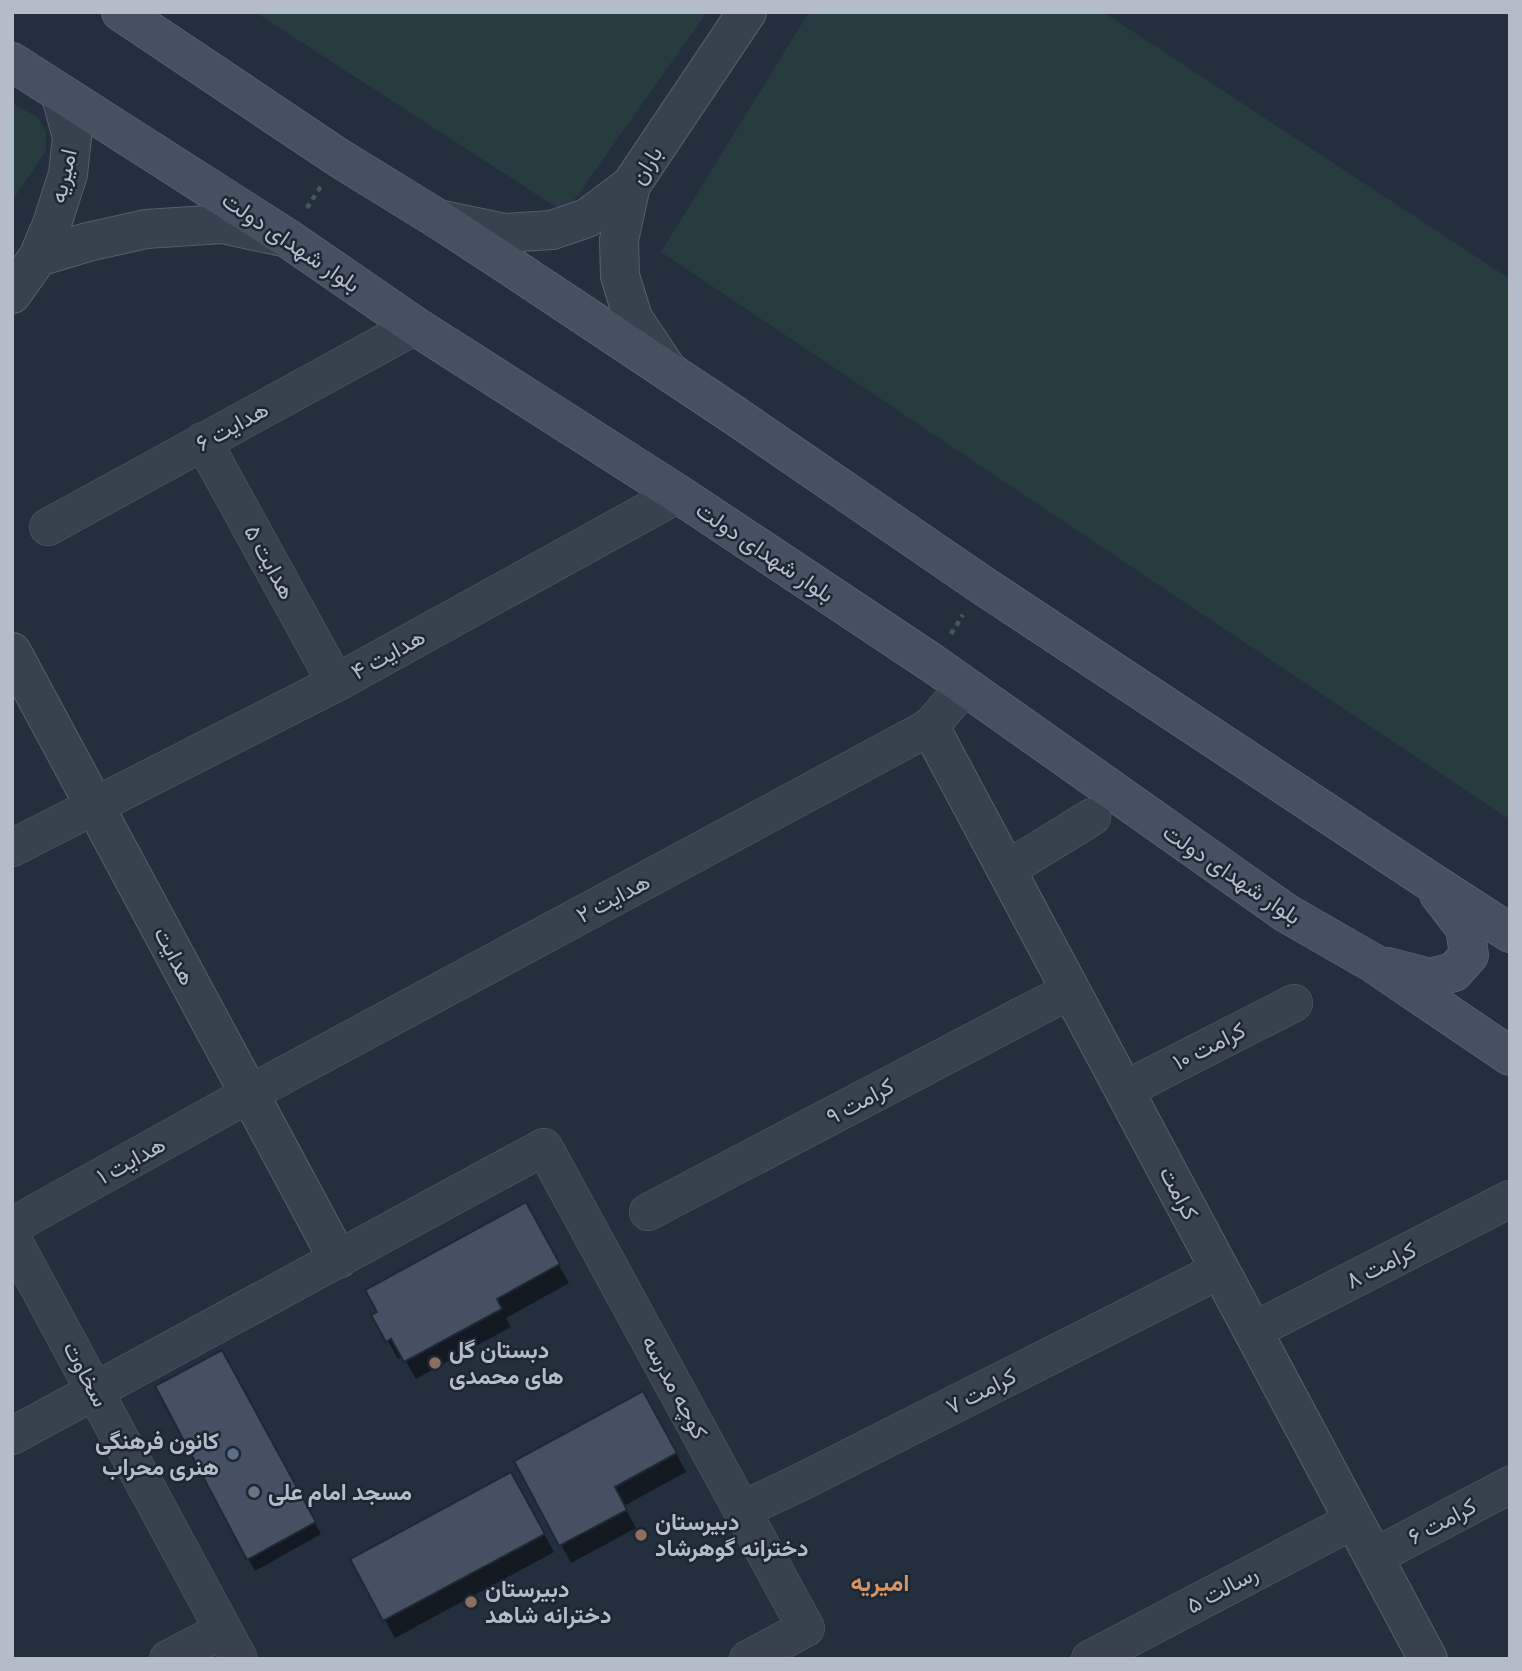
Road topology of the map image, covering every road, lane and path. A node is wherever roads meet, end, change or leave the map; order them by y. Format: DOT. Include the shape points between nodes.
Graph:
graph roads {
  1 [pos="121,12"];
  2 [pos="747,12"];
  3 [pos="12,62"];
  4 [pos="60,93"];
  5 [pos="631,185"];
  6 [pos="438,219"];
  7 [pos="287,238"];
  8 [pos="38,257"];
  9 [pos="12,294"];
  10 [pos="415,326"];
  11 [pos="669,372"];
  12 [pos="204,441"];
  13 [pos="678,494"];
  14 [pos="48,527"];
  15 [pos="12,652"];
  16 [pos="335,683"];
  17 [pos="964,687"];
  18 [pos="930,727"];
  19 [pos="95,807"];
  20 [pos="1092,817"];
  21 [pos="12,848"];
  22 [pos="1006,870"];
  23 [pos="1428,880"];
  24 [pos="1510,933"];
  25 [pos="1373,962"];
  26 [pos="1071,990"];
  27 [pos="1294,1003"];
  28 [pos="1510,1056"];
  29 [pos="1124,1090"];
  30 [pos="249,1094"];
  31 [pos="1510,1199"];
  32 [pos="648,1212"];
  33 [pos="12,1226"];
  34 [pos="12,1238"];
  35 [pos="338,1259"];
  36 [pos="1220,1270"];
  37 [pos="1253,1331"];
  38 [pos="95,1391"];
  39 [pos="12,1436"];
  40 [pos="1510,1485"];
  41 [pos="742,1510"];
  42 [pos="1354,1520"];
  43 [pos="1374,1557"];
  44 [pos="231,1644"];
  45 [pos="168,1659"];
  46 [pos="748,1659"];
  47 [pos="1090,1659"];
  48 [pos="1428,1659"];
  1 -- 6 [label="main road"];
  2 -- 5 [label="street, باران"];
  3 -- 4 [label="main road, بلوار شهدای دولت"];
  4 -- 7 [label="main road, بلوار شهدای دولت"];
  4 -- 8 [label="street, امیریه" via="72,137 68,174"];
  5 -- 6 [label="street" via="587,218 552,230 505,233"];
  5 -- 11 [label="street, باران" via="619,240 620,276 633,318"];
  6 -- 11 [label="main road"];
  7 -- 8 [label="street" via="222,224 146,229"];
  7 -- 10 [label="main road, بلوار شهدای دولت"];
  8 -- 9 [label="street, امیریه"];
  10 -- 12 [label="street, هدایت ۶"];
  10 -- 13 [label="main road, بلوار شهدای دولت"];
  11 -- 23 [label="main road"];
  12 -- 14 [label="street, هدایت ۶"];
  12 -- 16 [label="street, هدایت ۵"];
  13 -- 16 [label="street, هدایت ۴"];
  13 -- 17 [label="main road, بلوار شهدای دولت"];
  15 -- 19 [label="street, هدایت"];
  16 -- 19 [label="street, هدایت ۴"];
  17 -- 18 [label="street, هدایت ۲"];
  17 -- 25 [label="main road, بلوار شهدای دولت" via="1286,913"];
  18 -- 22 [label="street, کرامت"];
  18 -- 30 [label="street, هدایت ۲"];
  19 -- 21 [label="street, هدایت ۴"];
  19 -- 30 [label="street, هدایت"];
  20 -- 22 [label="street"];
  22 -- 26 [label="street, کرامت"];
  23 -- 24 [label="main road"];
  23 -- 25 [label="main road" via="1465,928 1469,955 1454,972 1430,978"];
  25 -- 28 [label="main road, بلوار شهدای دولت"];
  26 -- 29 [label="street, کرامت"];
  26 -- 32 [label="street, کرامت ۹"];
  27 -- 29 [label="street, کرامت ۱۰"];
  29 -- 36 [label="street, کرامت"];
  30 -- 33 [label="street, هدایت ۱"];
  30 -- 35 [label="street, هدایت"];
  31 -- 37 [label="street, کرامت ۸"];
  34 -- 38 [label="street, سخاوت"];
  35 -- 38 [label="street"];
  35 -- 41 [label="street, کوچه مدرسه" via="544,1147"];
  36 -- 37 [label="street, کرامت"];
  36 -- 41 [label="street, کرامت ۷"];
  37 -- 42 [label="street, کرامت"];
  38 -- 39 [label="street"];
  38 -- 44 [label="street, سخاوت"];
  40 -- 43 [label="street, کرامت ۶"];
  41 -- 46 [label="street, کوچه مدرسه" via="806,1628"];
  42 -- 43 [label="street, کرامت"];
  42 -- 47 [label="street, رسالت ۵"];
  43 -- 48 [label="street, کرامت"];
  44 -- 45 [label="street"];
}
